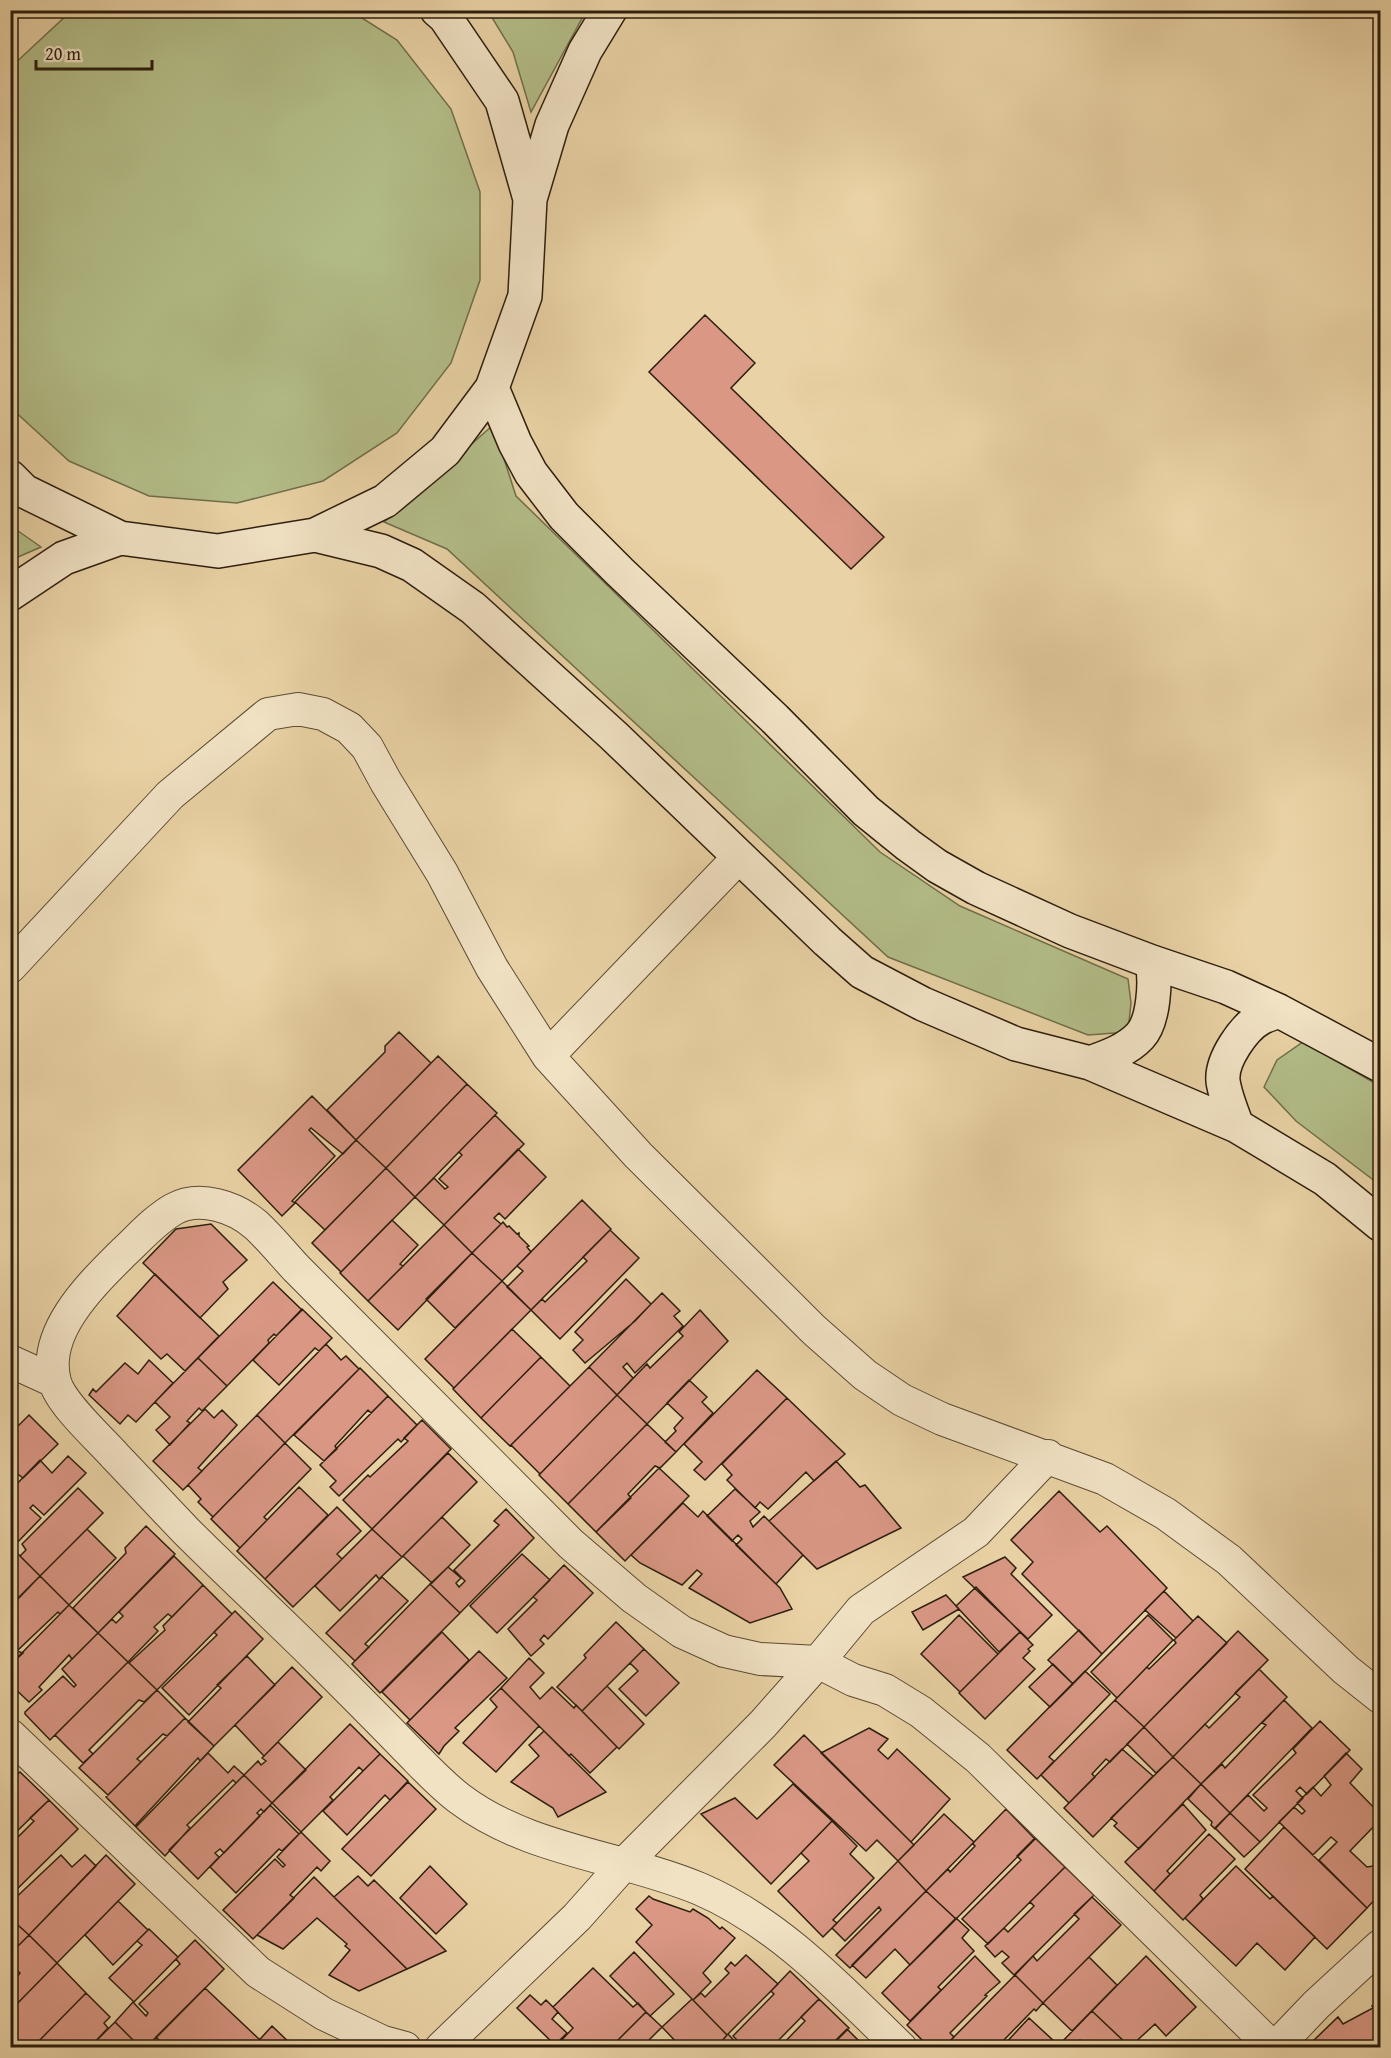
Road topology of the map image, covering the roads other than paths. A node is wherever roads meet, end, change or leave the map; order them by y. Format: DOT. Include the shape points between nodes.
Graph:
graph roads {
  1 [pos="437,10"];
  2 [pos="610,10"];
  3 [pos="530,199"];
  4 [pos="492,388"];
  5 [pos="10,477"];
  6 [pos="315,535"];
  7 [pos="120,538"];
  8 [pos="10,594"];
  9 [pos="739,857"];
  10 [pos="1152,962"];
  11 [pos="10,967"];
  12 [pos="1279,1011"];
  13 [pos="548,1056"];
  14 [pos="1090,1063"];
  15 [pos="1380,1065"];
  16 [pos="1237,1126"];
  17 [pos="1380,1224"];
  18 [pos="10,1361"];
  19 [pos="54,1381"];
  20 [pos="1048,1456"];
  21 [pos="818,1662"];
  22 [pos="1380,1697"];
  23 [pos="10,1735"];
  24 [pos="625,1863"];
  25 [pos="1379,1952"];
  26 [pos="405,2048"];
  27 [pos="441,2048"];
  28 [pos="901,2048"];
  29 [pos="1274,2048"];
  1 -- 3 [label="street" via="502,101"];
  2 -- 3 [label="street" via="585,51 552,125"];
  3 -- 4 [label="street" via="525,296"];
  4 -- 6 [label="street" via="445,451 386,501"];
  4 -- 10 [label="street" via="531,473 564,516 867,812 937,866 976,888 1070,931"];
  5 -- 7 [label="street" via="24,491"];
  6 -- 7 [label="street" via="218,551"];
  6 -- 9 [label="street" via="381,551 412,565 473,608"];
  7 -- 8 [label="street" via="64,558"];
  9 -- 13 [label="street"];
  9 -- 14 [label="street" via="862,972 923,1004 1016,1044"];
  10 -- 12 [label="street" via="1226,987"];
  10 -- 14 [label="street" via="1156,978 1141,1035 1109,1056"];
  11 -- 13 [label="street" via="170,795 268,714 298,709 323,714 349,728 367,747 442,873 492,968"];
  12 -- 15 [label="street"];
  12 -- 16 [label="street" via="1260,1018 1245,1032 1225,1065 1222,1078"];
  13 -- 20 [label="street" via="638,1155 814,1330 866,1375 902,1400 942,1419"];
  14 -- 16 [label="street"];
  16 -- 17 [label="street" via="1325,1179"];
  18 -- 19 [label="street"];
  19 -- 21 [label="street" via="52,1359 57,1338 92,1287 172,1209 192,1202 212,1203 254,1223 571,1544 634,1598 682,1632 724,1652 760,1659"];
  19 -- 24 [label="street" via="88,1427 187,1532 460,1799 504,1826"];
  20 -- 21 [label="street" via="975,1532 861,1611"];
  20 -- 22 [label="street" via="1105,1479 1166,1514 1229,1560"];
  21 -- 24 [label="street"];
  21 -- 29 [label="street" via="885,1690 921,1712 978,1758"];
  23 -- 26 [label="street" via="258,1972 324,2014"];
  24 -- 27 [label="street" via="577,1917"];
  24 -- 28 [label="street" via="698,1888 738,1907 789,1944"];
  25 -- 29 [label="street"];
}
